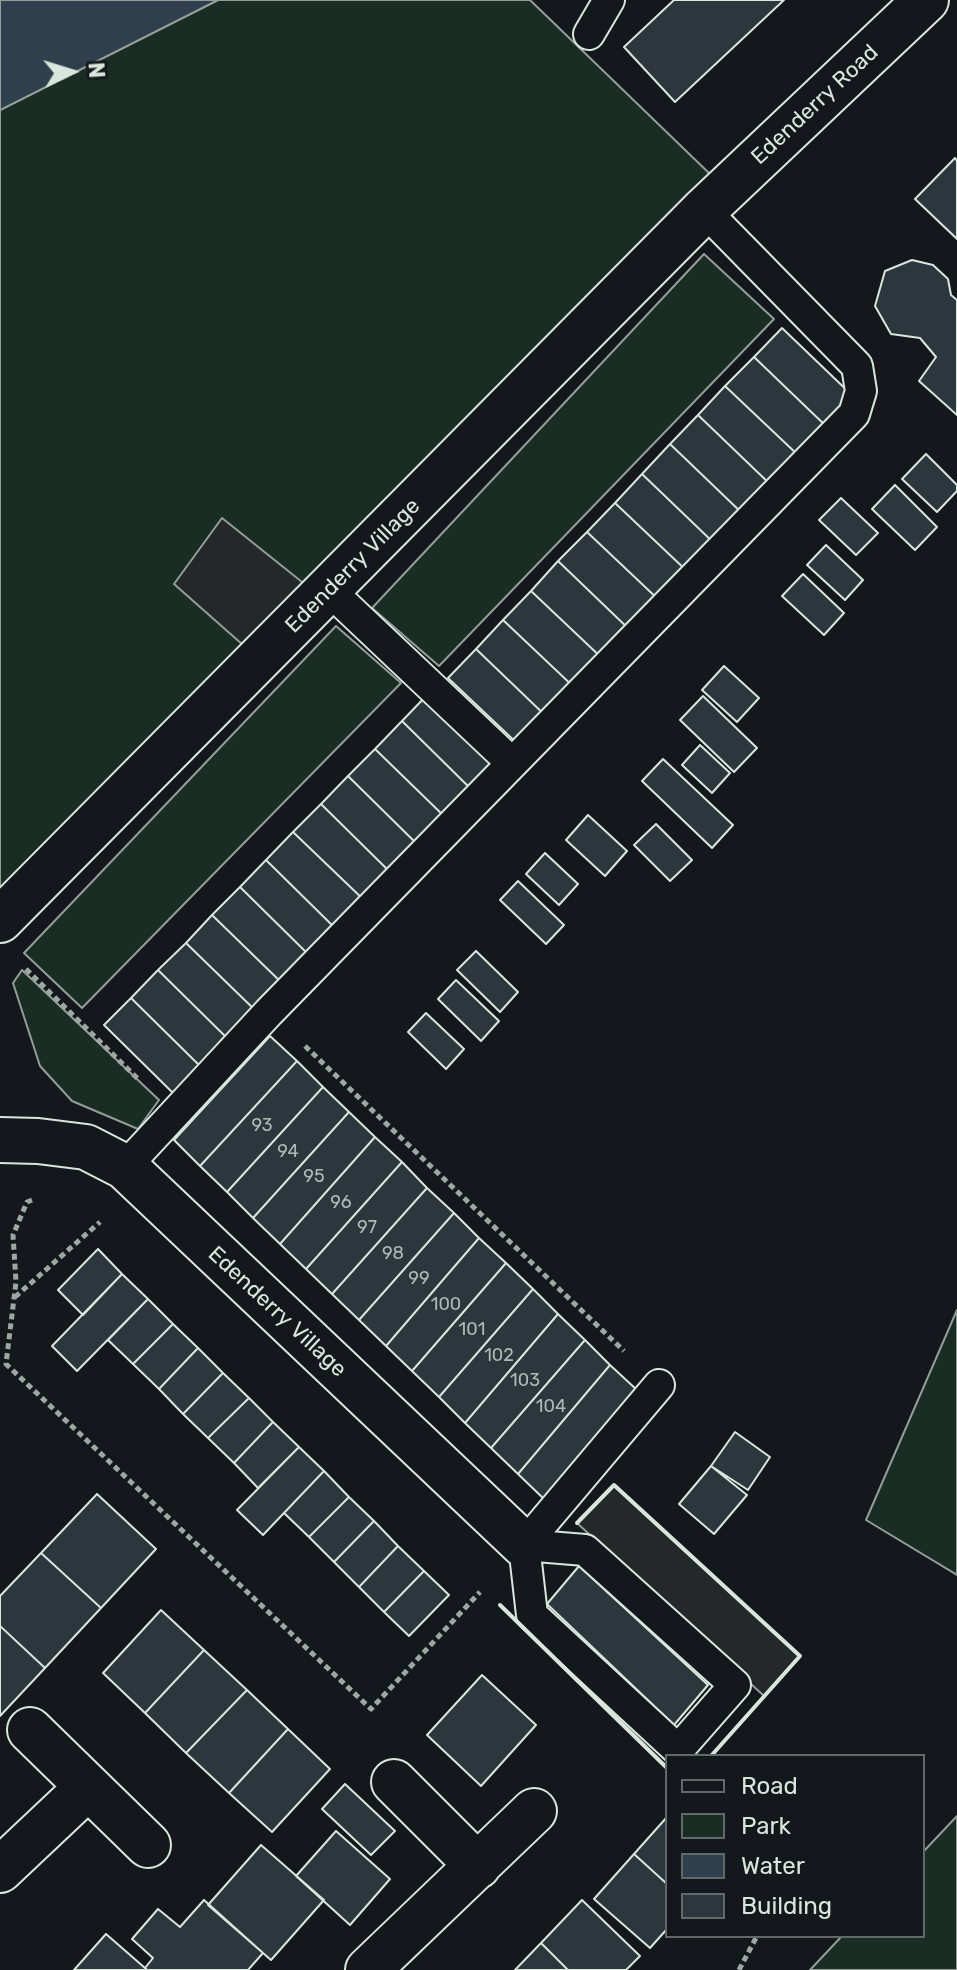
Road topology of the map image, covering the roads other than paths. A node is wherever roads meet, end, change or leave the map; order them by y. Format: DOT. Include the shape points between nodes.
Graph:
graph roads {
  1 [pos="609,0"];
  2 [pos="926,0"];
  3 [pos="589,34"];
  4 [pos="704,210"];
  5 [pos="329,590"];
  6 [pos="512,763"];
  7 [pos="0,920"];
  8 [pos="0,1140"];
  9 [pos="134,1176"];
  10 [pos="659,1385"];
  11 [pos="524,1545"];
  12 [pos="30,1730"];
  13 [pos="394,1782"];
  14 [pos="88,1787"];
  15 [pos="534,1811"];
  16 [pos="148,1845"];
  17 [pos="478,1866"];
  18 [pos="0,1870"];
  19 [pos="368,1970"];
  1 -- 3 [label="lane"];
  2 -- 4 [label="street, Edenderry Road"];
  4 -- 5 [label="street, Edenderry Village"];
  4 -- 6 [label="lane" via="857,366 861,391 854,414"];
  5 -- 6 [label="lane"];
  5 -- 7 [label="street, Edenderry Village"];
  6 -- 9 [label="lane" via="173,1115"];
  8 -- 9 [label="street, Edenderry Village" via="86,1147"];
  9 -- 11 [label="street, Edenderry Village"];
  10 -- 11 [label="lane"];
  11 -- 11 [label="lane" via="585,1550 735,1685 678,1750 532,1615"];
  12 -- 14 [label="street"];
  13 -- 17 [label="street"];
  14 -- 16 [label="street"];
  14 -- 18 [label="street"];
  15 -- 17 [label="street"];
  17 -- 19 [label="street"];
}
